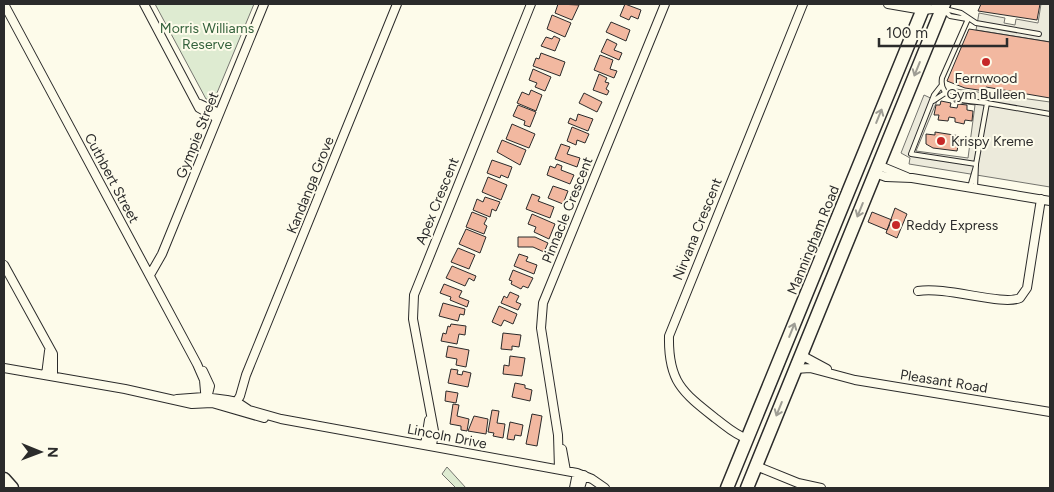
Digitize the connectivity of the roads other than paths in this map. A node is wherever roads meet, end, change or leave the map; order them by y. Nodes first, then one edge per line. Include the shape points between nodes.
1 (4, 4) edge
2 (144, 4) edge
3 (264, 4) edge
4 (398, 4) edge
5 (531, 4) edge
6 (665, 4) edge
7 (803, 4) edge
8 (888, 4) edge
9 (944, 6) edge
10 (924, 7) edge
11 (968, 19) junction
12 (1039, 34) dead end
13 (941, 86) junction
14 (945, 93) junction
15 (933, 101) junction
16 (987, 103) junction
17 (1050, 114) edge
18 (218, 116) junction
19 (861, 162) junction
20 (976, 164) junction
21 (876, 169) junction
22 (972, 188) junction
23 (1041, 199) junction
24 (1050, 201) edge
25 (4, 265) edge
26 (150, 275) junction
27 (918, 291) dead end
28 (801, 355) junction
29 (4, 368) edge
30 (795, 369) junction
31 (834, 373) junction
32 (50, 376) junction
33 (206, 399) junction
34 (234, 404) junction
35 (1050, 412) edge
36 (756, 418) junction
37 (748, 439) junction
38 (428, 445) junction
39 (756, 466) junction
40 (563, 470) junction
41 (580, 474) junction
42 (4, 479) edge
43 (12, 488) edge
44 (574, 488) edge
45 (580, 488) edge
46 (605, 488) edge
47 (727, 488) edge
48 (747, 488) edge
49 (821, 488) edge

1 - 26 street, Cuthbert Street
2 - 18 street via 201,111
3 - 18 street, Gympie Street
4 - 34 street, Kandanga Grove
5 - 38 street, Apex Crescent via 414,295 413,318 434,430
6 - 40 street, Pinnacle Crescent via 543,303 541,328
7 - 37 street, Nirvana Crescent via 669,336 674,373 682,389 735,434
8 - 10 street
9 - 10 street
9 - 11 lane
9 -> 21 main road
19 -> 10 main road, Manningham Road
11 - 12 lane
11 - 13 lane
13 - 14 lane
13 - 15 lane
14 - 15 lane
14 - 16 lane
15 - 20 lane via 911,154
16 - 17 lane
16 - 20 lane
18 - 26 street, Gympie Street via 162,254
19 - 21 main road
36 -> 19 main road, Manningham Road
20 - 22 lane
21 - 22 street
21 -> 28 main road
22 - 23 street
23 - 24 street
23 - 27 street via 1027,288 1022,296 1012,300 945,290
25 - 32 street via 54,358
26 - 33 street, Cuthbert Street via 198,364
28 - 30 main road
28 - 31 street, Pleasant Road
28 - 36 main road via 790,359 774,394
29 - 32 street, Lincoln Drive
30 - 31 street, Pleasant Road via 810,368
30 -> 39 main road
31 - 35 street, Pleasant Road via 856,380
32 - 33 street, Lincoln Drive via 192,404
33 - 34 street, Lincoln Drive
34 - 38 street, Lincoln Drive via 251,416
36 - 37 main road, Manningham Road
37 - 47 main road, Manningham Road
38 - 40 street, Lincoln Drive
39 - 48 main road
39 - 49 street via 798,483
40 - 41 street, Lincoln Drive
41 - 44 street
41 - 45 street
41 - 46 street, Lincoln Drive
42 - 43 main road

